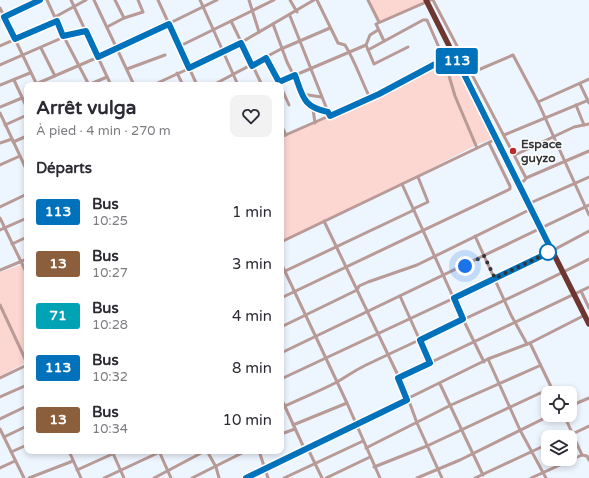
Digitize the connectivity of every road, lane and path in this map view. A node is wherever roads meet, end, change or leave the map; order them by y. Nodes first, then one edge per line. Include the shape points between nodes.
1 (40, 0) edge
2 (47, 0) edge
3 (71, 0) edge
4 (86, 0) edge
5 (94, 0) edge
6 (115, 0) edge
7 (138, 0) edge
8 (158, 0) edge
9 (200, 0) edge
10 (217, 0) edge
11 (250, 0) edge
12 (274, 0) edge
13 (290, 0) edge
14 (314, 0) edge
15 (317, 0) edge
16 (368, 0) edge
17 (429, 0) edge
18 (74, 5) junction
19 (203, 7) junction
20 (0, 8) edge
21 (252, 10) junction
22 (297, 12) junction
23 (290, 16) junction
24 (4, 17) junction
25 (124, 18) junction
26 (0, 19) edge
27 (56, 19) junction
28 (231, 21) junction
29 (379, 22) junction
30 (169, 24) junction
31 (273, 24) junction
32 (107, 27) junction
33 (330, 28) junction
34 (213, 30) junction
35 (378, 30) junction
36 (86, 31) junction
37 (259, 32) junction
38 (64, 37) junction
39 (15, 39) junction
40 (384, 41) junction
41 (241, 43) junction
42 (300, 43) junction
43 (366, 45) junction
44 (0, 46) edge
45 (180, 46) junction
46 (408, 47) dead end
47 (41, 48) junction
48 (117, 49) junction
49 (281, 49) junction
50 (368, 50) junction
51 (223, 52) junction
52 (349, 52) junction
53 (454, 54) junction
54 (165, 55) dead end
55 (22, 56) junction
56 (98, 57) junction
57 (266, 58) junction
58 (444, 59) junction
59 (0, 65) edge
60 (80, 65) junction
61 (252, 66) junction
62 (189, 68) junction
63 (310, 68) junction
64 (127, 69) junction
65 (30, 73) junction
66 (470, 73) junction
67 (177, 74) junction
68 (295, 75) junction
69 (55, 76) junction
70 (233, 76) junction
71 (464, 76) junction
72 (107, 77) junction
73 (589, 79) edge
74 (14, 80) junction
75 (35, 82) edge
76 (43, 82) edge
77 (88, 82) edge
78 (96, 82) edge
79 (110, 82) edge
80 (133, 82) edge
81 (160, 82) edge
82 (181, 82) edge
83 (196, 82) edge
84 (220, 82) edge
85 (236, 82) edge
86 (260, 82) edge
87 (278, 82) edge
88 (284, 82) edge
89 (580, 84) junction
90 (0, 85) edge
91 (284, 94) edge
92 (302, 94) junction
93 (321, 97) junction
94 (22, 98) junction
95 (370, 98) junction
96 (24, 102) edge
97 (538, 102) junction
98 (589, 102) edge
99 (576, 104) junction
100 (289, 105) dead end
101 (0, 107) edge
102 (313, 109) junction
103 (0, 113) edge
104 (329, 114) junction
105 (24, 116) edge
106 (543, 117) junction
107 (314, 123) junction
108 (5, 124) junction
109 (584, 124) junction
110 (589, 124) edge
111 (284, 131) edge
112 (286, 135) joint
113 (504, 135) junction
114 (24, 137) edge
115 (553, 137) junction
116 (496, 139) junction
117 (13, 140) junction
118 (0, 143) edge
119 (489, 143) junction
120 (477, 148) junction
121 (589, 151) edge
122 (515, 155) junction
123 (20, 156) junction
124 (565, 162) junction
125 (0, 165) edge
126 (24, 165) edge
127 (418, 177) junction
128 (589, 177) edge
129 (526, 178) junction
130 (518, 182) junction
131 (575, 183) junction
132 (402, 184) junction
133 (24, 195) edge
134 (589, 205) edge
135 (0, 207) edge
136 (529, 207) junction
137 (585, 207) junction
138 (413, 210) junction
139 (589, 215) edge
140 (0, 218) edge
141 (24, 219) edge
142 (324, 221) junction
143 (5, 228) junction
144 (541, 228) junction
145 (0, 230) edge
146 (422, 230) junction
147 (589, 231) edge
148 (475, 236) junction
149 (24, 238) edge
150 (284, 241) edge
151 (12, 244) junction
152 (337, 246) junction
153 (552, 251) junction
154 (436, 255) junction
155 (484, 256) junction
156 (589, 259) edge
157 (24, 261) edge
158 (20, 262) junction
159 (346, 267) junction
160 (24, 269) edge
161 (0, 270) edge
162 (285, 271) joint
163 (562, 272) junction
164 (444, 275) junction
165 (495, 278) junction
166 (589, 287) edge
167 (357, 290) junction
168 (581, 291) junction
169 (295, 292) junction
170 (574, 294) junction
171 (400, 296) junction
172 (284, 297) edge
173 (454, 298) junction
174 (505, 300) junction
175 (0, 305) edge
176 (589, 308) edge
177 (367, 312) junction
178 (585, 315) junction
179 (305, 316) junction
180 (409, 318) junction
181 (463, 319) junction
182 (515, 322) junction
183 (589, 324) edge
184 (284, 326) edge
185 (378, 333) junction
186 (316, 338) junction
187 (420, 340) junction
188 (474, 341) junction
189 (528, 343) junction
190 (284, 352) edge
191 (387, 356) junction
192 (24, 357) edge
193 (325, 357) junction
194 (488, 359) junction
195 (484, 362) junction
196 (430, 363) junction
197 (24, 366) edge
198 (539, 366) junction
199 (0, 378) edge
200 (284, 378) edge
201 (398, 378) junction
202 (337, 382) junction
203 (440, 384) junction
204 (499, 384) junction
205 (24, 386) edge
206 (550, 386) edge
207 (541, 393) edge
208 (0, 398) edge
209 (589, 398) edge
210 (407, 400) junction
211 (347, 403) junction
212 (577, 403) edge
213 (451, 405) junction
214 (285, 406) joint
215 (24, 407) edge
216 (510, 407) junction
217 (0, 419) edge
218 (541, 420) edge
219 (417, 423) junction
220 (293, 425) junction
221 (356, 425) junction
222 (589, 426) edge
223 (24, 427) edge
224 (0, 429) edge
225 (295, 429) junction
226 (462, 430) junction
227 (520, 430) junction
228 (577, 432) edge
229 (284, 433) edge
230 (4, 437) junction
231 (363, 441) junction
232 (577, 444) edge
233 (24, 446) edge
234 (427, 446) junction
235 (541, 447) edge
236 (366, 448) junction
237 (306, 449) junction
238 (531, 451) junction
239 (11, 452) junction
240 (71, 454) edge
241 (109, 454) edge
242 (114, 454) edge
243 (154, 454) edge
244 (161, 454) edge
245 (201, 454) edge
246 (208, 454) edge
247 (240, 454) edge
248 (260, 454) edge
249 (473, 454) junction
250 (582, 455) junction
251 (588, 455) edge
252 (370, 457) junction
253 (589, 460) edge
254 (15, 461) junction
255 (73, 461) junction
256 (315, 463) junction
257 (216, 467) junction
258 (374, 467) junction
259 (0, 468) edge
260 (265, 469) junction
261 (438, 469) junction
262 (77, 470) junction
263 (121, 471) junction
264 (544, 471) junction
265 (168, 472) junction
266 (487, 473) junction
267 (483, 475) junction
268 (24, 478) edge
269 (29, 478) edge
270 (81, 478) edge
271 (104, 478) edge
272 (124, 478) edge
273 (154, 478) edge
274 (171, 478) edge
275 (192, 478) edge
276 (219, 478) edge
277 (246, 478) edge
278 (268, 478) edge
279 (284, 478) edge
280 (322, 478) edge
281 (326, 478) edge
282 (380, 478) edge
283 (417, 478) edge
284 (442, 478) edge
285 (475, 478) edge
286 (490, 478) edge
287 (531, 478) edge
288 (546, 478) edge

1 - 24 street
2 - 27 street
3 - 18 street
4 - 18 street
5 - 32 street
6 - 25 street
7 - 25 street via 143,12
8 - 30 street
9 - 19 street
10 - 19 street
11 - 21 street
12 - 21 street
13 - 22 street
14 - 22 street
15 - 33 street
16 - 29 street
17 - 29 street
17 - 53 highway
17 - 66 street
18 - 27 street
18 - 36 street
19 - 30 street
19 - 34 street
20 - 24 street
21 - 28 street
21 - 37 street
22 - 23 street
23 - 31 street
23 - 42 street
24 - 26 street
24 - 39 street
25 - 32 street
27 - 38 street
27 - 39 street
28 - 34 street
28 - 41 street
29 - 35 street via 375,24
30 - 45 street
30 - 48 street
31 - 37 street
31 - 49 street
32 - 48 street
33 - 42 street
33 - 52 street via 338,43 345,44
34 - 45 street
34 - 51 street
35 - 40 street
35 - 43 street via 370,35
36 - 38 street
36 - 56 street
37 - 41 street
38 - 47 street
38 - 60 street
39 - 44 street
39 - 55 street
40 - 50 street
40 - 58 street via 425,20 428,21
41 - 51 street
41 - 61 street
42 - 49 street
42 - 63 street
43 - 50 street
43 - 52 street
45 - 62 street
46 - 50 street via 374,64
47 - 55 street
47 - 69 street
48 - 56 street
48 - 64 street
49 - 57 street
49 - 68 street
51 - 62 street
51 - 70 street
52 - 63 street
52 - 95 street
53 - 58 street
53 - 71 highway
54 - 64 street
55 - 59 street
55 - 65 street
56 - 60 street
56 - 72 street
57 - 61 street
57 - 87 street
58 - 95 street
58 - 120 street via 455,96
60 - 69 street
60 - 77 street
61 - 70 street
61 - 86 street
62 - 67 street
62 - 83 street
63 - 68 street
63 - 93 street
64 - 80 street
65 - 74 street
65 - 75 street
66 - 71 street
66 - 97 street via 513,55
66 - 113 street
67 - 81 street
67 - 82 street
68 - 88 street
68 - 92 street
69 - 76 street
70 - 84 street
70 - 85 street
71 - 116 highway
72 - 78 street
72 - 79 street
73 - 89 street
74 - 90 street
74 - 94 street
89 - 97 street
89 - 98 street
91 - 100 street
92 - 93 street
92 - 102 street
93 - 104 street
94 - 96 street
94 - 101 street
95 - 104 street
97 - 106 street
98 - 99 street
99 - 106 street
99 - 109 street
102 - 104 street
102 - 107 street
103 - 108 street
104 - 107 street
105 - 108 street
106 - 113 street
106 - 115 street
107 - 112 street
108 - 117 street
109 - 110 street
109 - 115 street
111 - 112 street
113 - 122 street
114 - 117 street
115 - 122 street
115 - 124 street
116 - 119 street
116 - 130 highway
117 - 118 street
117 - 123 street
119 - 120 street
119 - 146 street via 510,189
120 - 127 street
121 - 124 street
122 - 129 street
123 - 125 street
123 - 126 street
124 - 129 street
124 - 131 street
127 - 132 street
127 - 138 street via 428,202
128 - 131 street
129 - 130 street
130 - 136 highway
131 - 136 street
131 - 137 street
132 - 138 street
132 - 142 street
133 - 135 street
134 - 137 street
136 - 144 highway
136 - 148 street
137 - 139 street
137 - 144 street
138 - 146 street
138 - 152 street
140 - 143 street
141 - 143 street
142 - 150 street
142 - 152 street
143 - 145 street
143 - 151 street
144 - 153 highway
144 - 155 street
146 - 154 street
146 - 159 street
147 - 153 street
148 - 154 street
148 - 155 street
149 - 151 street
151 - 158 street
152 - 159 street
152 - 162 street
153 - 163 highway
153 - 165 street
154 - 164 street
154 - 167 street via 368,282 359,286
155 - 164 street
155 - 165 street
156 - 163 street
157 - 158 street
158 - 160 street
158 - 161 street
159 - 167 street
159 - 169 street
162 - 169 street
163 - 170 highway
163 - 174 street
164 - 171 street
164 - 173 street
165 - 173 street
165 - 174 street
166 - 168 street
167 - 177 street
167 - 179 street
168 - 170 street
168 - 176 street
169 - 172 street
169 - 179 street
170 - 178 highway
170 - 182 street
171 - 177 street
171 - 180 street
173 - 180 street
173 - 181 street
174 - 181 street
174 - 182 street
175 - 192 street
177 - 185 street
177 - 186 street
178 - 183 highway
178 - 189 street
179 - 184 street
179 - 186 street
180 - 185 street
180 - 187 street
181 - 187 street
181 - 188 street
182 - 188 street
182 - 189 street
185 - 191 street
185 - 193 street
186 - 190 street
186 - 193 street
187 - 191 street
187 - 196 street
188 - 195 street
188 - 196 street
189 - 194 street
189 - 198 street
191 - 201 street
191 - 202 street
193 - 200 street
193 - 202 street
194 - 195 street
194 - 204 street
195 - 203 street
196 - 201 street
197 - 199 street
198 - 204 street
198 - 206 street
201 - 210 street
202 - 211 street
202 - 214 street
203 - 210 street
203 - 213 street
204 - 213 street
204 - 216 street
205 - 208 street
207 - 216 street
209 - 212 street
210 - 219 street
210 - 221 street
211 - 220 street
211 - 221 street
213 - 219 street
213 - 226 street
214 - 220 street
215 - 217 street
216 - 226 street
216 - 227 street
218 - 227 street
219 - 234 street
219 - 236 street
220 - 225 street
221 - 231 street
221 - 237 street
222 - 228 street
223 - 230 street
224 - 230 street
225 - 229 street
225 - 237 street
226 - 234 street
226 - 249 street
227 - 238 street
227 - 249 street
230 - 239 street
231 - 236 street
231 - 256 street
232 - 250 street
233 - 239 street
234 - 258 street
234 - 261 street
235 - 238 street
236 - 252 street
237 - 256 street
237 - 260 street
238 - 264 street
238 - 266 street
239 - 254 street
240 - 255 street
241 - 262 street
242 - 263 street
243 - 263 street
244 - 265 street
245 - 265 street
246 - 257 street
247 - 257 street
248 - 260 street
249 - 261 street
249 - 267 street
250 - 251 street
250 - 264 street
251 - 253 street
252 - 258 street
252 - 281 street
254 - 259 street
254 - 268 street
255 - 262 street
255 - 269 street
256 - 279 street
256 - 280 street
257 - 275 street
257 - 276 street
258 - 282 street
260 - 277 street
260 - 278 street
261 - 283 street
261 - 284 street
262 - 270 street
263 - 271 street
263 - 272 street
264 - 287 street
264 - 288 street
265 - 273 street
265 - 274 street
266 - 267 street
266 - 286 street
267 - 285 street

